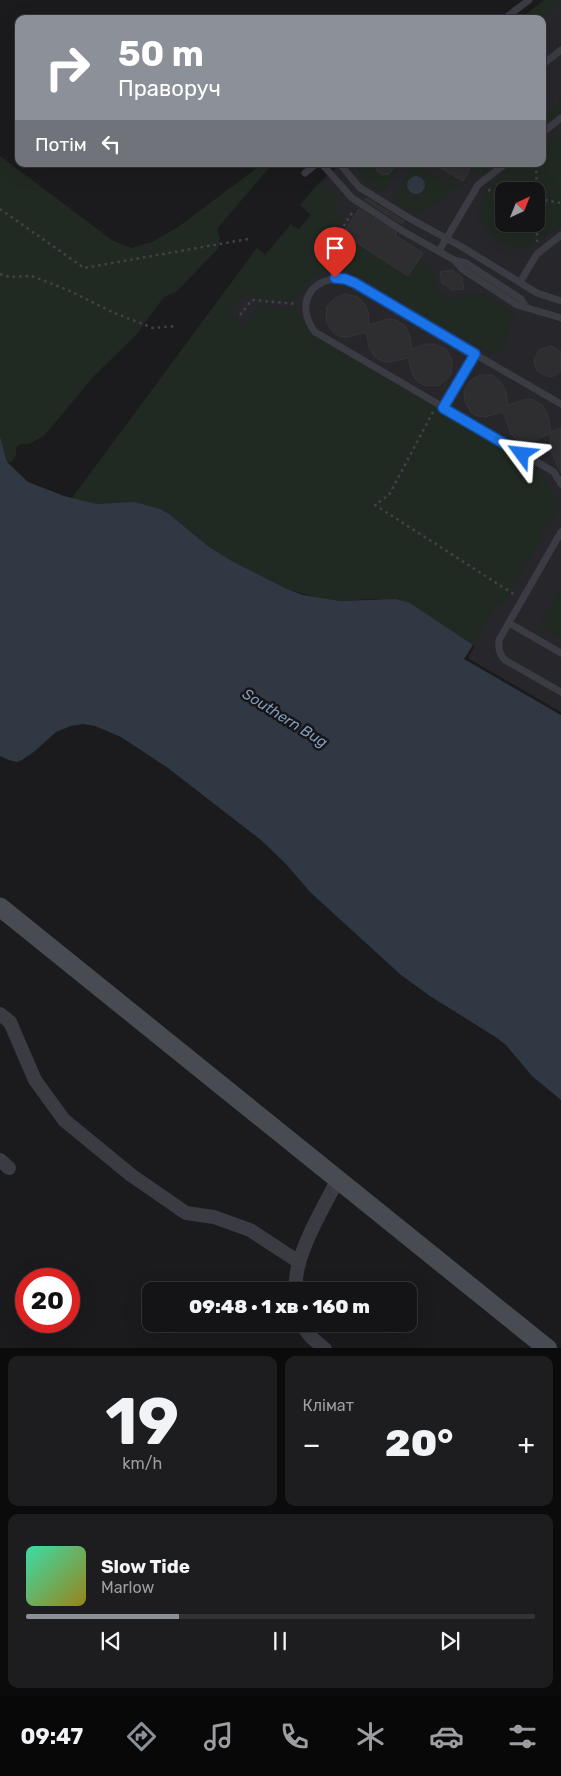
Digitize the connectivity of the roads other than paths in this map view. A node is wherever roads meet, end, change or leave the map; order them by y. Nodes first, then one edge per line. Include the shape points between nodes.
1 (528, 0) edge
2 (509, 15) edge
3 (561, 50) edge
4 (546, 62) edge
5 (561, 118) edge
6 (561, 124) edge
7 (546, 130) edge
8 (546, 131) edge
9 (312, 167) edge
10 (325, 167) edge
11 (343, 167) edge
12 (502, 167) edge
13 (305, 172) dead end
14 (561, 235) edge
15 (446, 238) junction
16 (439, 251) junction
17 (520, 282) junction
18 (561, 301) edge
19 (561, 318) edge
20 (475, 354) junction
21 (561, 404) edge
22 (440, 406) junction
23 (561, 484) edge
24 (561, 532) edge
25 (509, 623) junction
26 (561, 653) edge
27 (561, 692) edge
28 (0, 907) edge
29 (0, 1014) edge
30 (338, 1179) junction
31 (299, 1262) junction
32 (296, 1282) edge
33 (307, 1332) edge
34 (325, 1348) edge
35 (548, 1348) edge

1 - 2 lane
3 - 4 lane
5 - 7 lane
6 - 8 lane
9 - 13 lane
10 - 16 lane via 352,198
11 - 15 lane via 360,186
12 - 15 lane via 477,188
14 - 17 lane via 537,254
15 - 16 lane
15 - 17 lane
16 - 19 lane via 526,307
17 - 18 lane via 537,293
20 - 21 lane
20 - 22 lane
20 - 22 lane via 345,279 324,280 309,295 307,319 315,332
22 - 23 lane via 554,472
24 - 25 lane
25 - 26 lane
25 - 27 lane via 498,646 505,660
28 - 30 street
29 - 31 street via 10,1022 35,1080 64,1120 131,1175 186,1213 214,1217 250,1230
30 - 31 street
30 - 35 street
31 - 32 street
33 - 34 street

